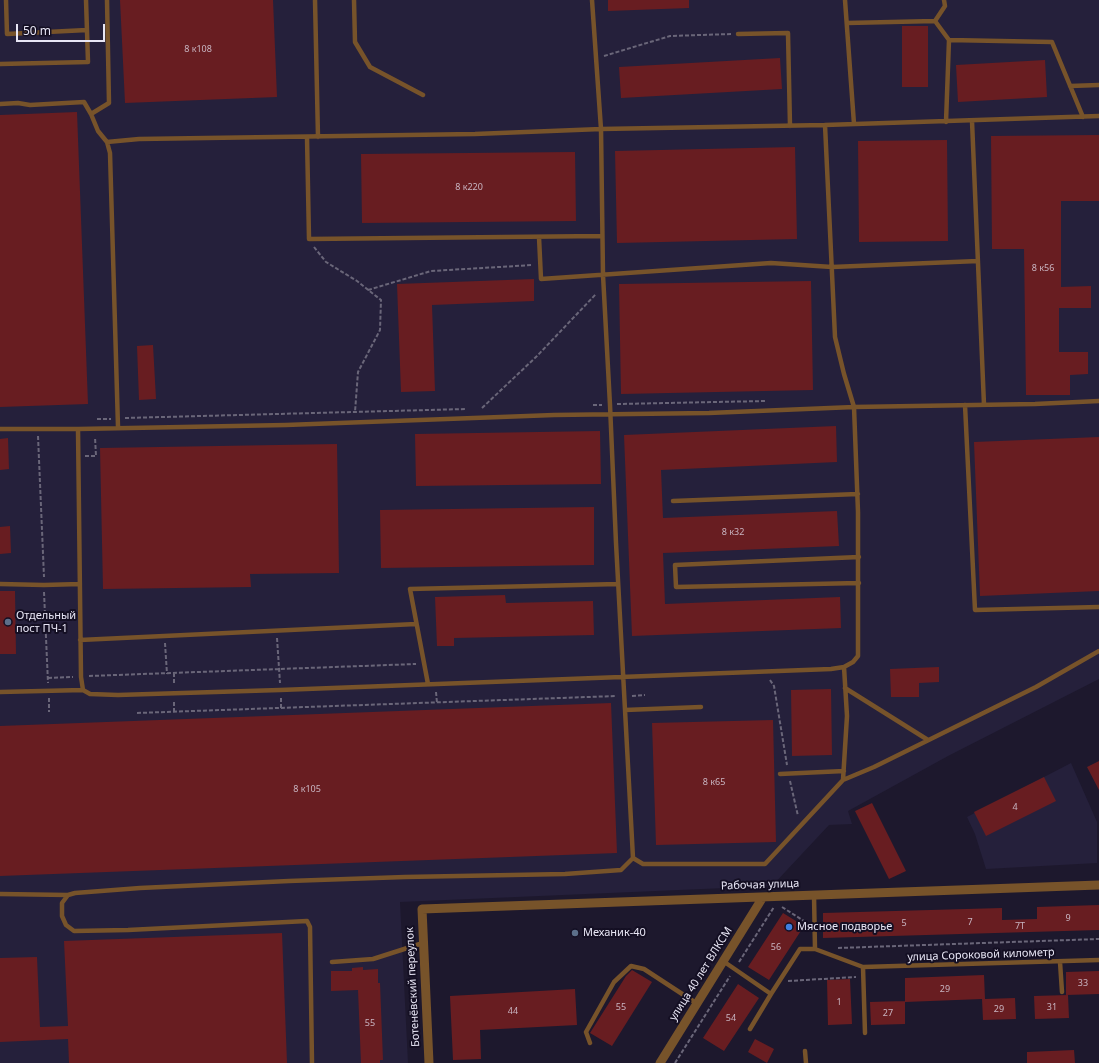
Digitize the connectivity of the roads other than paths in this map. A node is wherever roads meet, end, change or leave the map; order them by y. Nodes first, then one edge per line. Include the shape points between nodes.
1 (6, 0) edge
2 (86, 0) edge
3 (107, 0) edge
4 (314, 0) edge
5 (354, 0) edge
6 (592, 0) edge
7 (845, 0) edge
8 (944, 0) edge
9 (935, 21) junction
10 (847, 23) junction
11 (87, 30) junction
12 (738, 34) road end
13 (949, 40) junction
14 (0, 64) edge
15 (1099, 85) edge
16 (1070, 86) junction
17 (423, 94) dead end
18 (0, 104) edge
19 (91, 114) junction
20 (1099, 116) edge
21 (1083, 117) junction
22 (972, 121) junction
23 (946, 122) junction
24 (854, 124) junction
25 (826, 125) junction
26 (790, 126) junction
27 (601, 130) junction
28 (318, 136) junction
29 (307, 137) junction
30 (107, 142) junction
31 (602, 236) junction
32 (539, 237) junction
33 (978, 261) junction
34 (832, 267) junction
35 (603, 275) junction
36 (1099, 401) edge
37 (965, 405) junction
38 (984, 405) junction
39 (854, 407) junction
40 (611, 414) junction
41 (118, 427) junction
42 (0, 429) edge
43 (78, 429) junction
44 (858, 494) junction
45 (673, 500) dead end
46 (858, 557) junction
47 (859, 583) junction
48 (0, 584) edge
49 (80, 584) junction
50 (618, 584) junction
51 (1099, 607) edge
52 (416, 624) junction
53 (80, 640) junction
54 (1099, 651) edge
55 (844, 667) junction
56 (623, 676) junction
57 (428, 684) junction
58 (845, 688) junction
59 (83, 690) junction
60 (0, 692) edge
61 (701, 707) dead end
62 (625, 710) junction
63 (928, 740) junction
64 (844, 771) junction
65 (780, 774) dead end
66 (843, 780) junction
67 (633, 858) junction
68 (1099, 885) edge
69 (0, 894) edge
70 (68, 895) junction
71 (814, 895) junction
72 (763, 897) junction
73 (422, 909) joint
74 (423, 943) junction
75 (815, 949) junction
76 (1099, 960) edge
77 (723, 961) junction
78 (332, 962) dead end
79 (1060, 962) junction
80 (864, 967) junction
81 (1062, 992) dead end
82 (771, 994) junction
83 (696, 1003) junction
84 (750, 1029) dead end
85 (865, 1032) dead end
86 (590, 1043) dead end
87 (805, 1051) dead end
88 (312, 1063) edge
89 (429, 1063) edge
90 (660, 1063) edge
91 (806, 1063) edge

1 - 11 lane via 7,34
2 - 11 lane
3 - 19 lane via 109,103
4 - 28 lane
5 - 17 lane via 354,42 370,67
6 - 27 lane
7 - 10 lane
8 - 9 lane via 945,6
9 - 10 lane
9 - 13 lane
10 - 24 lane
11 - 14 lane via 88,62
12 - 26 lane via 788,33
13 - 16 lane via 1052,42
13 - 23 lane
15 - 16 lane
16 - 21 lane
18 - 19 lane via 84,102
19 - 30 lane via 98,131
20 - 21 lane
21 - 22 lane
22 - 23 lane
22 - 33 lane
23 - 24 lane
24 - 25 lane
25 - 26 lane
25 - 34 lane
26 - 27 lane
27 - 28 lane
27 - 31 lane
28 - 29 lane
29 - 30 lane via 139,139
29 - 32 lane via 309,239
30 - 41 lane via 110,153
31 - 32 lane
31 - 35 lane
32 - 35 lane via 541,279
33 - 34 lane
33 - 38 lane
34 - 35 lane via 771,263
34 - 39 lane via 835,337
35 - 40 lane
36 - 38 lane
37 - 38 lane
37 - 39 lane
37 - 51 lane via 974,610
39 - 40 lane
39 - 44 lane
40 - 41 lane
40 - 50 lane
41 - 43 lane
42 - 43 lane
43 - 49 lane
44 - 45 lane
44 - 46 lane
46 - 47 lane
46 - 47 lane via 675,565 676,587
47 - 55 lane via 858,656
48 - 49 lane
49 - 53 lane
50 - 52 lane via 410,590
50 - 56 lane
52 - 53 lane
52 - 57 lane
53 - 59 lane
54 - 63 lane via 1036,687
55 - 56 lane
55 - 58 lane
56 - 57 lane
56 - 62 lane
57 - 59 lane via 118,695 90,694
58 - 63 lane
58 - 64 lane via 847,716
59 - 60 lane
61 - 62 lane
62 - 67 lane
63 - 66 lane
64 - 65 lane
64 - 66 lane
66 - 67 lane via 765,864 643,864
67 - 70 lane via 621,870 565,874 289,881 140,888
68 - 71 street, Рабочая улица
69 - 70 lane
70 - 88 lane via 62,903 62,916 66,925 74,931 307,921 310,927
71 - 72 street, Рабочая улица
71 - 75 lane
72 - 73 street, Рабочая улица
72 - 77 street, улица 40 лет ВЛКСМ
73 - 74 street, Ботенёвский переулок
74 - 78 lane via 373,960
74 - 89 street, Ботенёвский переулок
75 - 80 lane
75 - 82 lane via 800,949
76 - 79 lane, улица Сороковой километр
77 - 82 lane
77 - 83 street, улица 40 лет ВЛКСМ
79 - 80 lane, улица Сороковой километр
79 - 81 lane
80 - 85 lane
82 - 84 lane
83 - 86 lane via 644,969 631,966 614,982 586,1032
83 - 90 street, улица 40 лет ВЛКСМ
87 - 91 lane

